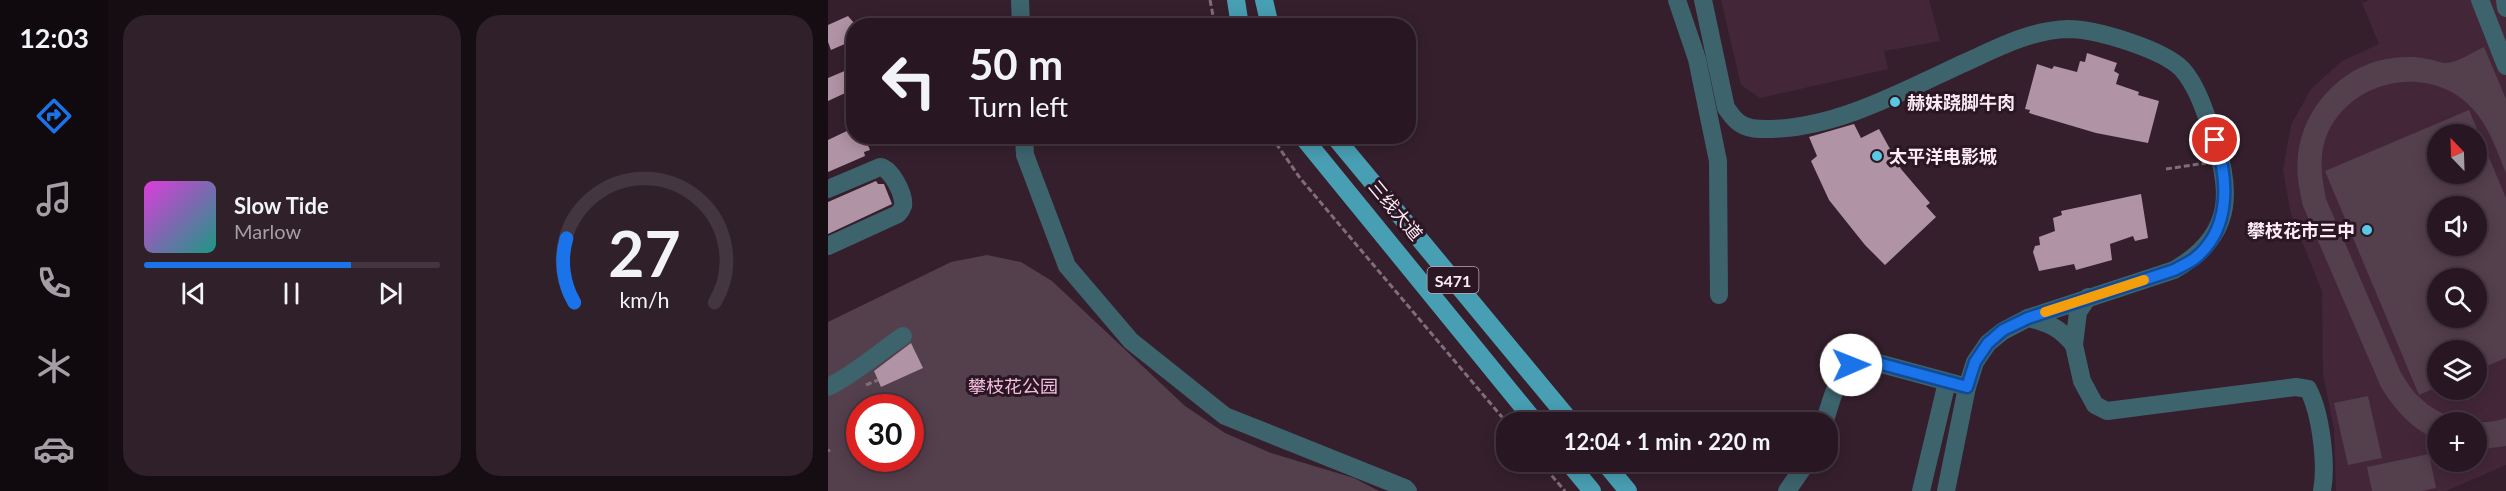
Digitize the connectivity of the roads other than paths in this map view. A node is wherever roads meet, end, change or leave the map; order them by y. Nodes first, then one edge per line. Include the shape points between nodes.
1 (1020, 0) edge
2 (1236, 0) edge
3 (1264, 0) edge
4 (1677, 0) edge
5 (1703, 0) edge
6 (2480, 0) edge
7 (2505, 0) edge
8 (2506, 8) edge
9 (1021, 18) edge
10 (1239, 18) edge
11 (1268, 18) edge
12 (2506, 66) edge
13 (1024, 144) edge
14 (1309, 144) edge
15 (1341, 144) edge
16 (828, 189) edge
17 (828, 246) edge
18 (1719, 295) dead end
19 (2088, 297) junction
20 (2028, 318) junction
21 (903, 336) dead end
22 (2074, 345) junction
23 (1947, 382) junction
24 (828, 387) edge
25 (1967, 387) junction
26 (1527, 412) edge
27 (1563, 412) edge
28 (1828, 412) edge
29 (1576, 472) edge
30 (1612, 472) edge
31 (1800, 472) edge
32 (1408, 491) edge
33 (1592, 491) edge
34 (1628, 491) edge
35 (1787, 491) edge
36 (1921, 491) edge
37 (1946, 491) edge
38 (2322, 491) edge

1 - 9 street
2 - 10 main road
3 - 11 main road
4 - 18 street via 1697,59 1718,162
5 - 19 street via 1726,108 1743,126 1760,129 1791,128 1830,119 2009,43 2046,32 2086,29 2168,58 2181,69 2201,100 2223,161 2226,181 2220,221 2211,241 2195,258 2174,270
6 - 12 street
7 - 8 street
13 - 32 street via 1025,155 1067,266 1131,341 1225,416
14 - 26 main road, 三线大道 / S471
15 - 27 main road, 三线大道 / S471
16 - 17 street via 886,167 903,208 898,214
19 - 20 street
19 - 22 street via 2079,312
20 - 22 street via 2048,322
20 - 25 street via 2003,330 1988,343 1975,362
21 - 24 street
22 - 38 street via 2082,381 2095,405 2107,411 2296,387 2308,389 2322,442
23 - 25 street
23 - 28 street via 1867,360 1851,365 1841,375
23 - 36 street
25 - 37 street
29 - 33 main road
30 - 34 main road
31 - 35 street

